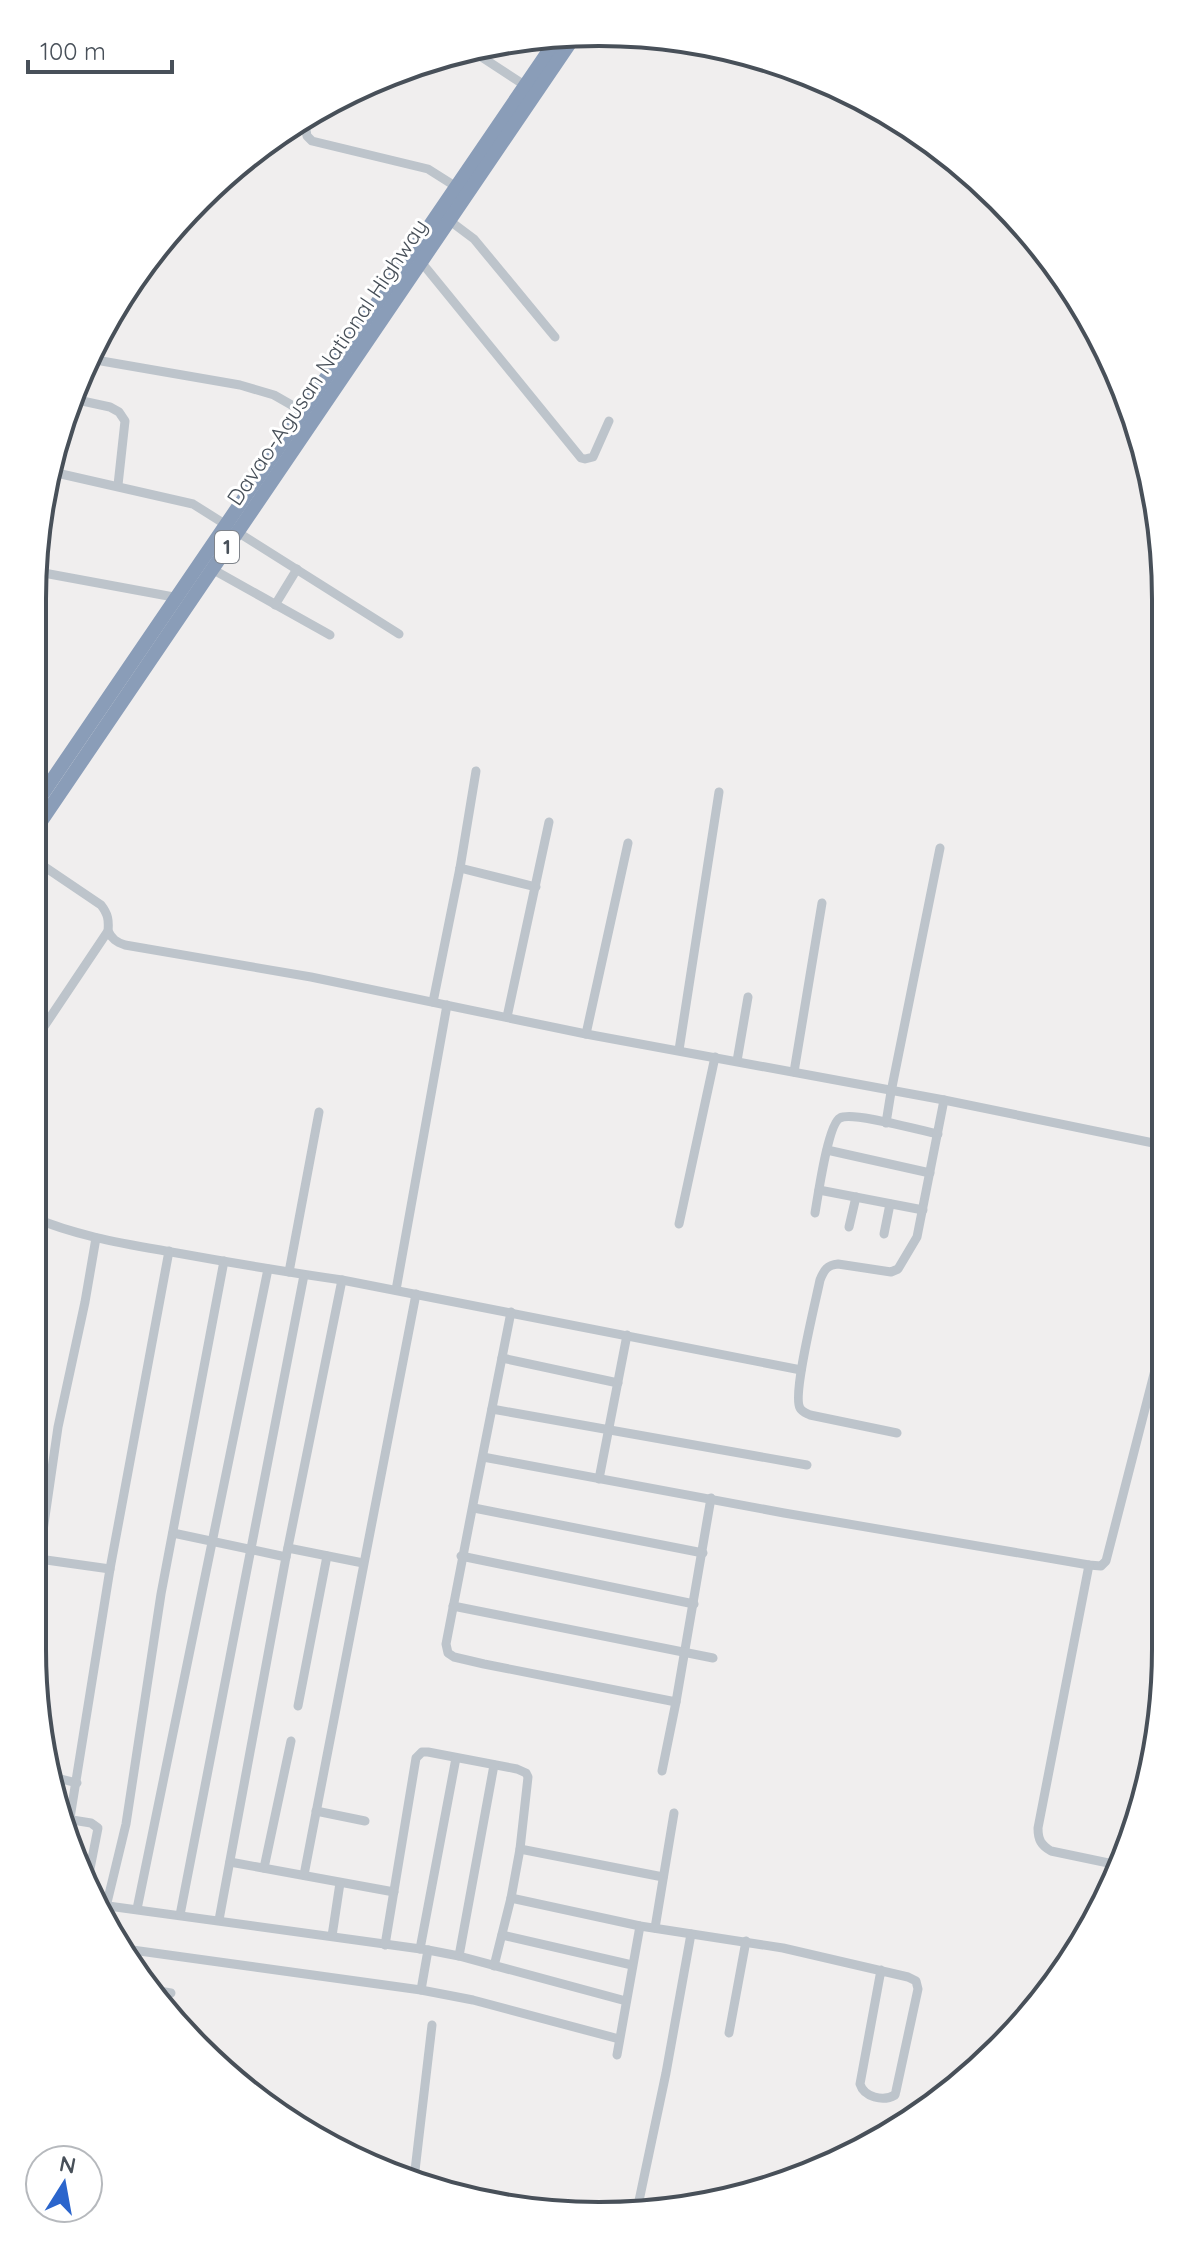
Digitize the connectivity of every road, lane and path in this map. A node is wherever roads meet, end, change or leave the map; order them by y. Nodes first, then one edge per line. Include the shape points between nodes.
1 (565, 47) edge
2 (553, 48) edge
3 (484, 59) edge
4 (530, 89) junction
5 (306, 130) edge
6 (462, 190) junction
7 (450, 221) junction
8 (422, 263) junction
9 (555, 337) dead end
10 (100, 361) edge
11 (331, 382) junction
12 (83, 401) edge
13 (302, 411) junction
14 (609, 421) dead end
15 (61, 474) edge
16 (118, 485) junction
17 (232, 527) junction
18 (212, 569) junction
19 (297, 569) junction
20 (47, 574) edge
21 (182, 600) junction
22 (275, 605) junction
23 (399, 634) dead end
24 (330, 635) dead end
25 (476, 771) dead end
26 (46, 790) edge
27 (719, 792) dead end
28 (46, 813) edge
29 (549, 822) dead end
30 (628, 843) dead end
31 (940, 848) dead end
32 (46, 868) edge
33 (460, 868) junction
34 (536, 887) junction
35 (822, 903) dead end
36 (108, 931) junction
37 (748, 997) dead end
38 (433, 1002) junction
39 (447, 1005) junction
40 (507, 1017) junction
41 (46, 1024) edge
42 (586, 1034) junction
43 (679, 1050) junction
44 (715, 1057) junction
45 (737, 1061) junction
46 (794, 1072) junction
47 (891, 1092) junction
48 (944, 1100) junction
49 (319, 1112) dead end
50 (886, 1123) junction
51 (938, 1134) junction
52 (1152, 1143) edge
53 (827, 1150) junction
54 (930, 1173) junction
55 (819, 1190) junction
56 (856, 1197) junction
57 (890, 1204) junction
58 (923, 1210) junction
59 (815, 1213) dead end
60 (46, 1223) edge
61 (679, 1224) dead end
62 (849, 1227) dead end
63 (884, 1234) dead end
64 (96, 1238) junction
65 (169, 1251) junction
66 (224, 1261) junction
67 (268, 1269) junction
68 (289, 1272) junction
69 (304, 1275) junction
70 (342, 1280) junction
71 (396, 1290) junction
72 (416, 1294) junction
73 (511, 1312) junction
74 (627, 1335) junction
75 (502, 1358) junction
76 (801, 1370) junction
77 (1152, 1382) edge
78 (618, 1383) junction
79 (492, 1409) junction
80 (608, 1430) junction
81 (897, 1433) dead end
82 (483, 1457) junction
83 (807, 1465) dead end
84 (599, 1479) junction
85 (46, 1496) edge
86 (711, 1498) junction
87 (474, 1508) junction
88 (173, 1533) junction
89 (211, 1541) junction
90 (250, 1549) junction
91 (287, 1552) junction
92 (703, 1553) junction
93 (327, 1556) junction
94 (461, 1556) junction
95 (46, 1560) edge
96 (363, 1563) junction
97 (1089, 1565) junction
98 (110, 1569) junction
99 (694, 1604) junction
100 (453, 1606) junction
101 (685, 1652) junction
102 (713, 1658) dead end
103 (676, 1702) junction
104 (298, 1706) dead end
105 (291, 1741) dead end
106 (456, 1758) junction
107 (494, 1765) junction
108 (662, 1771) dead end
109 (62, 1779) edge
110 (77, 1783) junction
111 (69, 1806) edge
112 (316, 1811) junction
113 (674, 1813) dead end
114 (73, 1820) edge
115 (365, 1821) dead end
116 (520, 1849) junction
117 (230, 1862) junction
118 (1109, 1863) edge
119 (90, 1866) edge
120 (264, 1868) junction
121 (304, 1875) junction
122 (663, 1877) junction
123 (340, 1883) junction
124 (394, 1892) junction
125 (511, 1898) junction
126 (106, 1900) edge
127 (110, 1907) edge
128 (137, 1909) junction
129 (180, 1915) junction
130 (219, 1920) junction
131 (640, 1926) junction
132 (655, 1928) junction
133 (691, 1934) junction
134 (502, 1935) junction
135 (332, 1936) junction
136 (746, 1941) junction
137 (385, 1945) junction
138 (135, 1950) edge
139 (424, 1950) junction
140 (459, 1956) junction
141 (632, 1965) junction
142 (494, 1966) junction
143 (881, 1970) junction
144 (421, 1990) junction
145 (165, 1992) edge
146 (171, 1993) dead end
147 (626, 2001) junction
148 (432, 2025) dead end
149 (729, 2033) dead end
150 (619, 2039) junction
151 (617, 2055) dead end
152 (415, 2171) edge
153 (639, 2201) edge

1 - 4 highway, Davao-Agusan National Highway / 1
2 - 4 highway, Davao-Agusan National Highway / 1
3 - 4 street
4 - 6 highway, Davao-Agusan National Highway / 1
5 - 6 street via 312,141 428,169
6 - 7 highway, Davao-Agusan National Highway / 1
6 - 11 highway, Davao-Agusan National Highway / 1
7 - 8 highway, Davao-Agusan National Highway / 1
7 - 9 street via 474,239
8 - 11 highway, Davao-Agusan National Highway / 1
8 - 14 street via 581,458 593,457
10 - 13 street via 240,385
11 - 13 highway, Davao-Agusan National Highway / 1
11 - 17 highway, Davao-Agusan National Highway / 1
12 - 16 street via 110,407 125,421
13 - 17 highway, Davao-Agusan National Highway / 1
15 - 16 street
16 - 17 street via 193,504
17 - 18 highway, Davao-Agusan National Highway / 1
17 - 19 street
17 - 21 highway, Davao-Agusan National Highway / 1
18 - 21 highway, Davao-Agusan National Highway / 1
18 - 22 street
19 - 22 street
19 - 23 street
20 - 21 street
21 - 26 highway, Davao-Agusan National Highway / 1
21 - 28 highway, Davao-Agusan National Highway / 1
22 - 24 street
25 - 33 street
27 - 43 street
29 - 34 street
30 - 42 street
31 - 47 street
32 - 36 street via 107,911
33 - 34 street
33 - 38 street
34 - 40 street
35 - 46 street
36 - 38 street via 125,945
36 - 41 street
37 - 45 street
38 - 39 street
39 - 40 street
39 - 71 street
40 - 42 street
42 - 43 street
43 - 44 street
44 - 45 street
44 - 61 street
45 - 46 street
46 - 47 street
47 - 48 street
47 - 50 street
48 - 51 street
48 - 52 street
49 - 68 street
50 - 51 street
50 - 53 street via 854,1115 839,1118
51 - 54 street
53 - 54 street
53 - 55 street
54 - 58 street
55 - 56 street
55 - 59 street
56 - 57 street
56 - 62 street
57 - 58 street
57 - 63 street
58 - 76 street via 917,1237 898,1269 838,1264 824,1270
60 - 64 street
64 - 65 street
64 - 85 street
65 - 66 street
65 - 98 street
66 - 67 street
66 - 88 street
67 - 68 street
67 - 89 street
68 - 69 street
69 - 70 street
69 - 90 street
70 - 71 street
70 - 91 street
71 - 72 street
72 - 73 street
72 - 96 street
73 - 74 street
73 - 75 street
74 - 76 street
74 - 78 street
75 - 78 street
75 - 79 street
76 - 81 street via 797,1398 803,1412
77 - 97 street via 1106,1561
78 - 80 street
79 - 80 street
79 - 82 street
80 - 83 street
80 - 84 street
82 - 84 street
82 - 87 street
84 - 86 street
86 - 92 street
86 - 97 street
87 - 92 street
87 - 94 street
88 - 89 street
88 - 126 street via 126,1824
89 - 90 street
89 - 128 street
90 - 91 street
90 - 129 street
91 - 93 street
91 - 117 street
92 - 99 street
93 - 96 street
93 - 104 street
94 - 99 street
94 - 100 street
95 - 98 street
96 - 112 street
97 - 118 street via 1038,1838 1051,1851
98 - 110 street
99 - 101 street
100 - 101 street
100 - 103 street via 446,1648 454,1657
101 - 102 street
101 - 103 street
103 - 108 street
105 - 120 street
106 - 107 street
106 - 124 street via 422,1752 416,1758
106 - 139 street
107 - 116 street via 528,1777
107 - 140 street
109 - 110 street
110 - 111 street
112 - 115 street
112 - 121 street
113 - 122 street
114 - 119 street via 98,1828
116 - 122 street
116 - 125 street
117 - 120 street
117 - 130 street
120 - 121 street
121 - 123 street
122 - 132 street
123 - 124 street
123 - 135 street
124 - 137 street
125 - 131 street
125 - 134 street
127 - 128 street
128 - 129 street
129 - 130 street
130 - 135 street
131 - 132 street
131 - 141 street
132 - 133 street
133 - 136 street
133 - 153 street
134 - 141 street
134 - 142 street
135 - 137 street
136 - 143 street
136 - 149 street
137 - 139 street
138 - 144 street
139 - 140 street
139 - 144 street
140 - 142 street
141 - 147 street
142 - 147 street
143 - 143 street via 913,1978 918,1985 895,2095 888,2098 869,2095 860,2084
144 - 150 street
145 - 146 street
147 - 150 street
148 - 152 street
150 - 151 street

